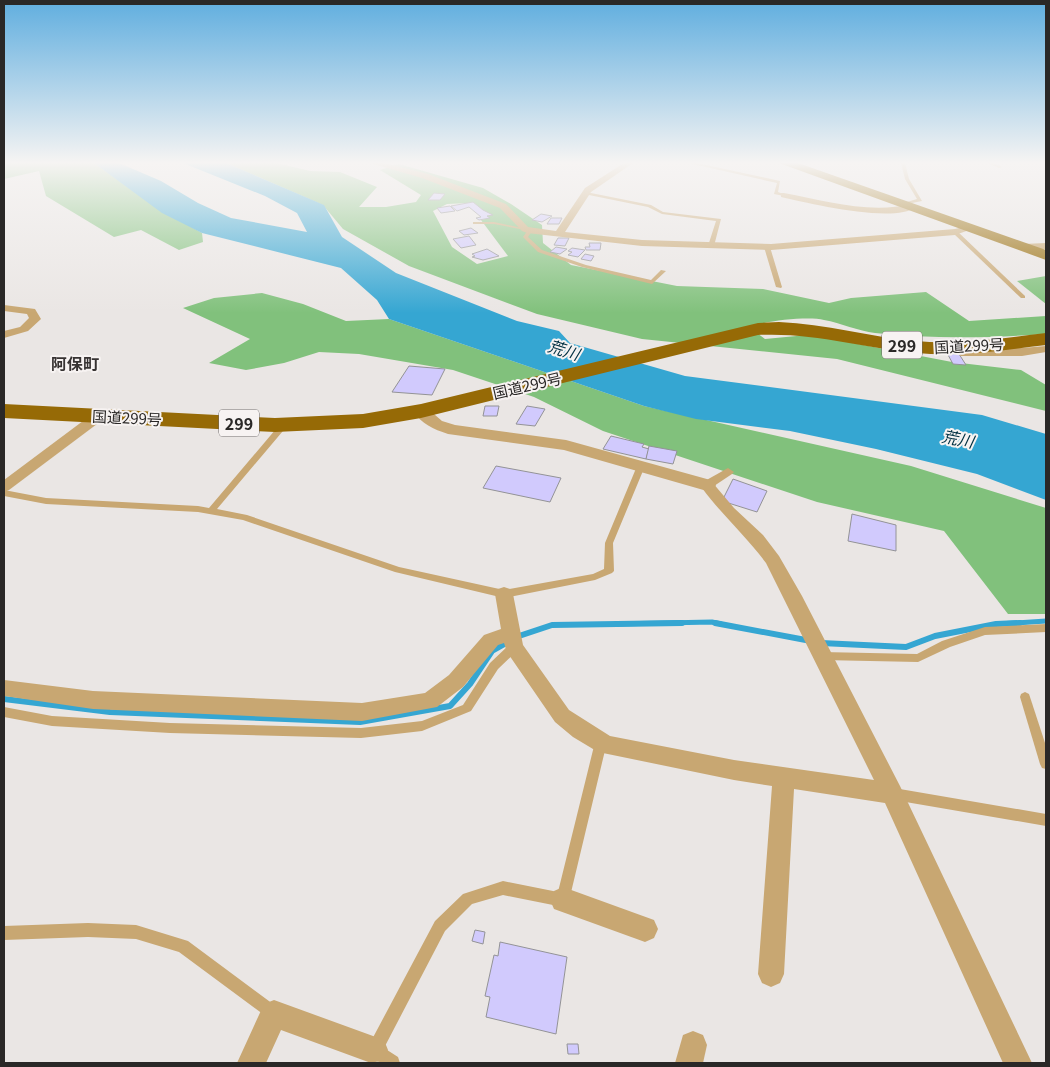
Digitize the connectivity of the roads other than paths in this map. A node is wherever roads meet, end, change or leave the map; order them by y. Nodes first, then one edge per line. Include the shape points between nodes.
1 (510, 213) edge
2 (573, 213) edge
3 (662, 213) edge
4 (929, 213) edge
5 (475, 224) dead end
6 (971, 228) junction
7 (528, 230) junction
8 (955, 232) junction
9 (559, 234) junction
10 (711, 246) junction
11 (1046, 246) edge
12 (767, 247) junction
13 (1023, 247) junction
14 (1046, 255) edge
15 (663, 271) dead end
16 (779, 287) dead end
17 (1022, 297) dead end
18 (4, 308) edge
19 (4, 335) edge
20 (1046, 339) edge
21 (916, 347) junction
22 (1046, 349) edge
23 (4, 409) edge
24 (421, 411) junction
25 (100, 415) junction
26 (284, 425) junction
27 (641, 466) junction
28 (728, 472) dead end
29 (708, 485) junction
30 (4, 487) edge
31 (4, 493) edge
32 (212, 511) junction
33 (504, 594) junction
34 (1046, 628) edge
35 (512, 640) junction
36 (821, 656) junction
37 (4, 688) edge
38 (1025, 697) dead end
39 (4, 712) edge
40 (601, 742) junction
41 (1046, 764) edge
42 (784, 777) junction
43 (892, 793) junction
44 (1046, 820) edge
45 (563, 900) junction
46 (645, 929) dead end
47 (4, 933) edge
48 (771, 974) dead end
49 (274, 1014) junction
50 (383, 1056) edge
51 (251, 1063) edge
52 (1018, 1063) edge

1 - 7 street
2 - 9 street
3 - 10 lane via 719,220
4 - 6 highway
5 - 7 lane via 494,223
6 - 8 street
6 - 13 highway
7 - 9 street
7 - 15 lane via 525,238 540,250 584,266 652,282
8 - 12 street
8 - 17 lane
9 - 10 street
10 - 12 street
11 - 13 street
12 - 16 lane
13 - 14 highway
18 - 19 street via 31,311 35,319 24,329
20 - 21 highway, 国道299号 / 299 via 961,348
21 - 22 street via 951,352
21 - 24 highway, 国道299号 / 299 via 758,329
23 - 25 highway, 国道299号 / 299
24 - 26 highway, 国道299号 / 299 via 363,421
24 - 27 street via 436,425 454,430 566,445
25 - 26 highway, 国道299号 / 299
25 - 30 street
26 - 32 lane
27 - 29 street
27 - 33 lane via 609,543 609,571 587,579
28 - 29 street
29 - 36 street via 728,512 757,539 773,560
31 - 32 lane via 46,501
32 - 33 lane via 244,517 398,570
33 - 35 street
34 - 36 lane via 985,631 946,644 918,658
35 - 37 street via 491,640 456,681 430,701 362,712 93,700
35 - 39 lane via 467,708 422,726 361,732 170,728 52,721
35 - 40 street via 562,716
36 - 43 street
38 - 41 lane
40 - 42 street
40 - 45 lane
42 - 43 street
42 - 48 street
43 - 44 lane
43 - 52 street
45 - 46 street
45 - 50 lane via 503,888 468,899 440,926
47 - 49 lane via 136,932 183,946
49 - 50 street
49 - 51 street

